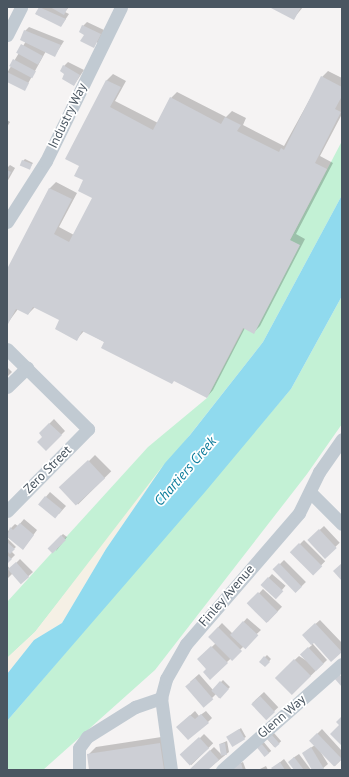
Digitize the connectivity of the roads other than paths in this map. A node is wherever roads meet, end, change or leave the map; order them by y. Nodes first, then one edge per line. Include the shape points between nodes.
1 (21, 7) edge
2 (121, 7) edge
3 (7, 35) edge
4 (7, 222) edge
5 (7, 349) edge
6 (27, 368) junction
7 (7, 387) edge
8 (342, 439) edge
9 (310, 492) junction
10 (7, 511) edge
11 (342, 524) edge
12 (342, 664) edge
13 (161, 698) junction
14 (79, 770) edge
15 (171, 770) edge
16 (222, 770) edge

1 - 3 street
2 - 4 street, Industry Way via 46,161
5 - 6 street
6 - 7 street
6 - 10 street, Zero Street via 88,429
8 - 9 street, Finley Avenue via 319,472
9 - 11 street
9 - 13 street, Finley Avenue via 299,513 186,644 166,679
12 - 16 street, Glenn Way
13 - 14 street via 135,707 87,737 79,748
13 - 15 street, Finley Avenue

